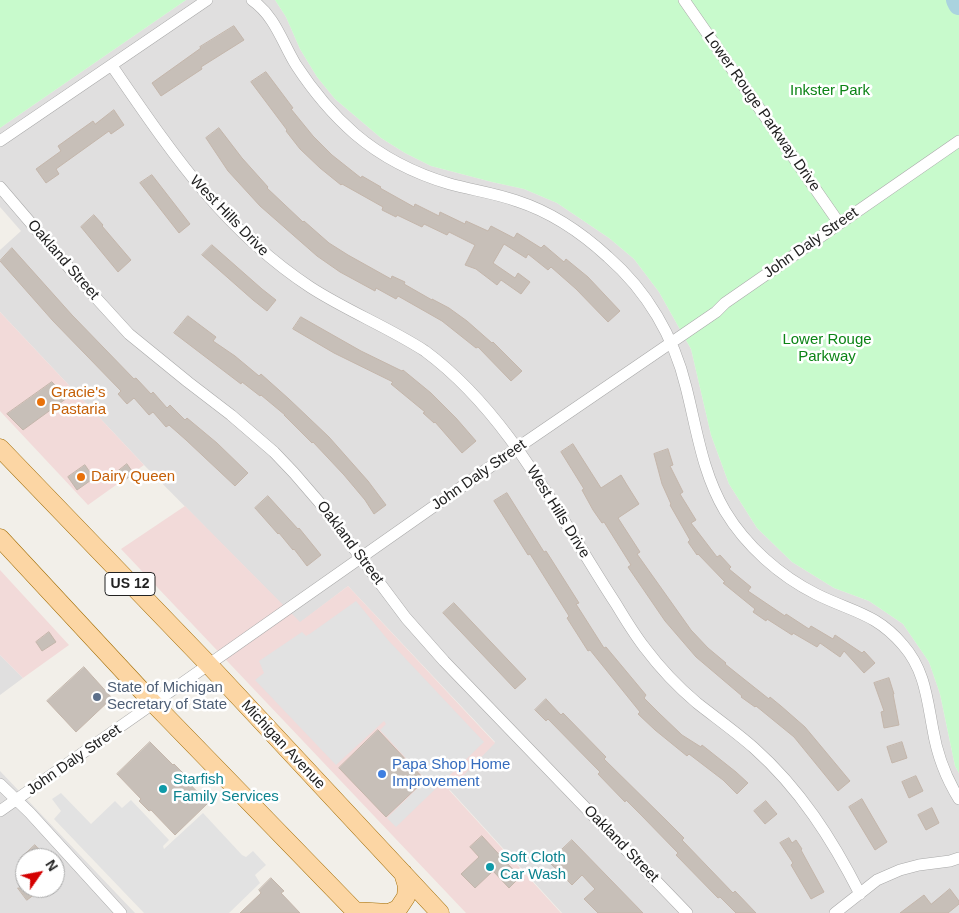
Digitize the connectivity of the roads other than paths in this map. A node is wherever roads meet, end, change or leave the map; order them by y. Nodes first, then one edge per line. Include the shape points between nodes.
1 (207, 0) edge
2 (252, 0) edge
3 (684, 0) edge
4 (112, 66) junction
5 (0, 141) edge
6 (959, 141) edge
7 (0, 187) edge
8 (839, 223) junction
9 (670, 342) junction
10 (0, 448) edge
11 (516, 448) junction
12 (0, 538) edge
13 (361, 557) junction
14 (209, 665) junction
15 (154, 704) junction
16 (0, 784) edge
17 (959, 799) edge
18 (16, 800) junction
19 (0, 811) edge
20 (959, 858) edge
21 (403, 873) junction
22 (860, 894) junction
23 (356, 912) edge
24 (122, 913) edge
25 (440, 913) edge
26 (687, 913) edge
27 (835, 913) edge

1 - 4 street
2 - 9 street via 269,15 313,90 356,134 386,156 416,172 520,202 574,230 634,283 656,313
3 - 8 street, Lower Rouge Parkway Drive
4 - 5 street
4 - 11 street, West Hills Drive via 189,175 242,233 309,286 409,341 441,363 474,394
6 - 8 street, John Daly Street
7 - 13 street, Oakland Street via 129,334 274,452 319,502
8 - 9 street, John Daly Street
9 - 11 street, John Daly Street
9 - 17 street via 686,385 704,467 726,513 749,543 780,571 815,593 874,619 905,647 924,681 938,751
10 - 14 main road, Michigan Avenue / US 12
11 - 13 street, John Daly Street
11 - 22 street, West Hills Drive via 644,647 682,689 754,748 794,788 828,836
12 - 15 main road
13 - 14 street, John Daly Street
13 - 26 street, Oakland Street via 406,618 444,661
14 - 15 street, John Daly Street
14 - 21 main road, Michigan Avenue / US 12
15 - 18 street, John Daly Street
15 - 23 main road
16 - 18 street
18 - 19 street, John Daly Street
18 - 24 street
20 - 22 street via 900,870 877,880
21 - 23 main road via 406,897 398,909 389,913
21 - 25 main road, Michigan Avenue / US 12
22 - 27 street

